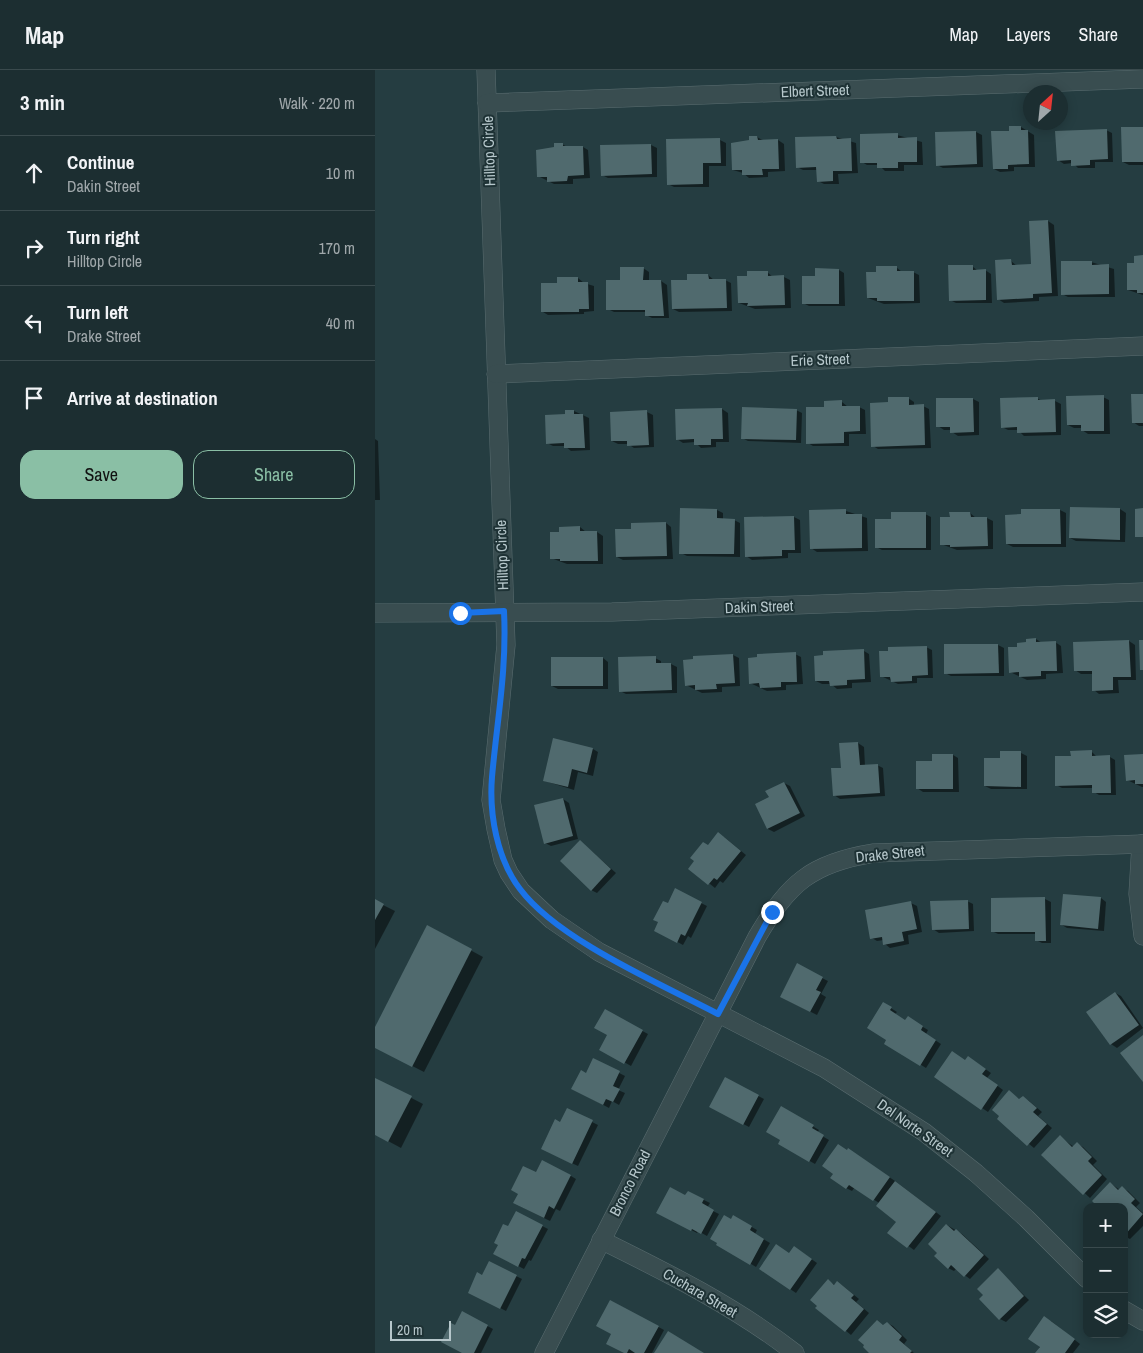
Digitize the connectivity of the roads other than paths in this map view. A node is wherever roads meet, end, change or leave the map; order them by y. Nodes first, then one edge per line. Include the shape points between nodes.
1 (486, 70) edge
2 (1143, 79) edge
3 (487, 103) junction
4 (1143, 346) edge
5 (496, 374) junction
6 (1143, 592) edge
7 (504, 611) junction
8 (375, 613) edge
9 (1142, 844) edge
10 (1143, 936) edge
11 (718, 1014) junction
12 (601, 1240) junction
13 (1083, 1275) edge
14 (1128, 1312) edge
15 (1143, 1321) edge
16 (544, 1353) edge
17 (795, 1353) edge

1 - 3 street, Hilltop Circle
2 - 3 street, Elbert Street
3 - 5 street, Hilltop Circle
4 - 5 street, Erie Street
5 - 7 street, Hilltop Circle
6 - 7 street, Dakin Street via 612,612
7 - 8 street, Dakin Street
7 - 11 street, Hilltop Circle via 506,645 491,800 495,829 509,873 521,891 552,920 599,952
9 - 10 street via 1138,894
9 - 11 street, Drake Street via 882,852 854,856 821,867 793,886 772,912
11 - 12 street, Bronco Road
11 - 13 street, Del Norte Street via 824,1068 924,1132 976,1173
12 - 16 street, Bronco Road
12 - 17 street, Cuchara Street via 703,1292
14 - 15 street

